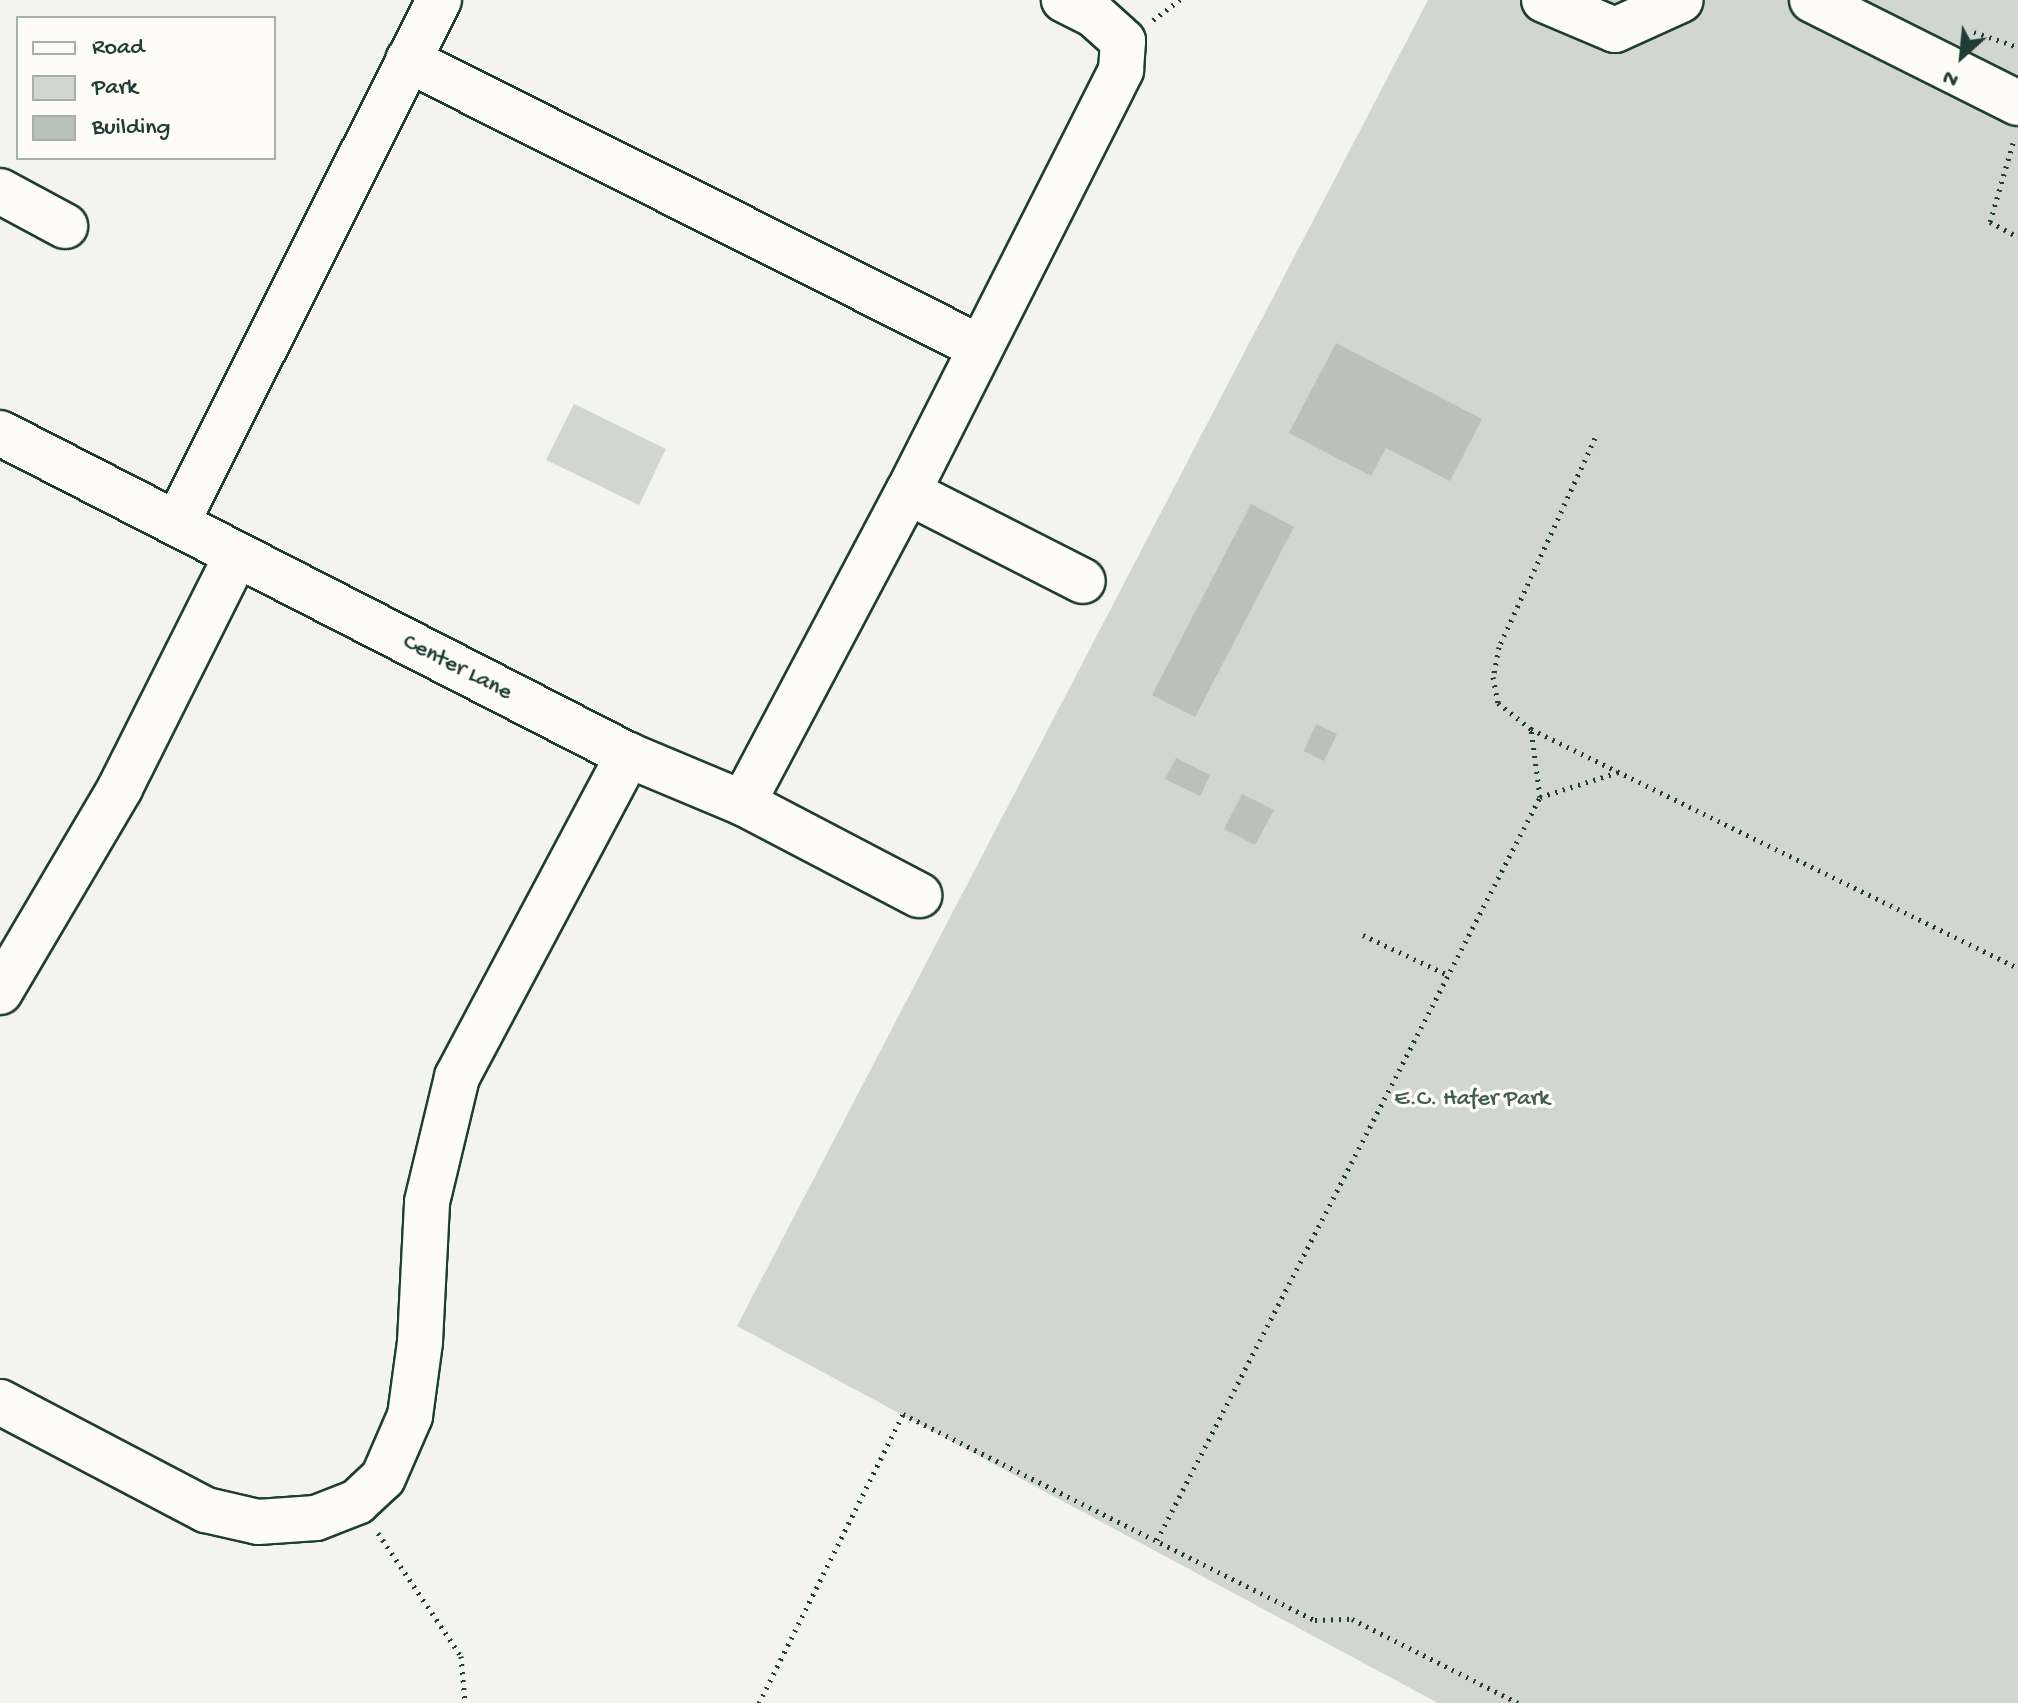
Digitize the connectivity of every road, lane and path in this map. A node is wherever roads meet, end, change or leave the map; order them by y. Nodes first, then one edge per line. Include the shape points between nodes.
1 (439, 0) edge
2 (1064, 0) edge
3 (1544, 0) edge
4 (1681, 0) edge
5 (1812, 0) edge
6 (408, 60) junction
7 (2016, 122) edge
8 (0, 191) edge
9 (65, 226) dead end
10 (2018, 237) edge
11 (981, 348) junction
12 (0, 433) edge
13 (1595, 438) dead end
14 (908, 492) junction
15 (177, 523) junction
16 (236, 556) junction
17 (1083, 581) dead end
18 (1531, 729) junction
19 (628, 755) junction
20 (1619, 772) junction
21 (1540, 797) junction
22 (743, 803) junction
23 (919, 895) dead end
24 (1363, 935) dead end
25 (2018, 968) edge
26 (1448, 975) junction
27 (0, 992) edge
28 (0, 1402) edge
29 (357, 1502) junction
30 (1157, 1540) junction
31 (465, 1703) edge
32 (759, 1703) edge
33 (1518, 1703) edge

1 - 6 street
2 - 11 street via 1094,15 1123,41 1121,70
3 - 4 street via 1615,30
5 - 7 street
6 - 11 street
6 - 15 street
7 - 10 path via 1990,222
8 - 9 street
11 - 14 street
12 - 15 street, Center Lane
13 - 18 path via 1496,662 1498,703
14 - 17 street
14 - 22 street
15 - 16 street, Center Lane
16 - 19 street, Center Lane
16 - 27 street via 120,788
18 - 20 path
18 - 21 path
19 - 22 street, Center Lane
19 - 29 street via 457,1077 427,1202 420,1342 410,1416 383,1478
20 - 21 path
20 - 25 path
21 - 26 path
22 - 23 street, Center Lane
24 - 26 path
26 - 30 path
28 - 29 street via 206,1510 258,1522 316,1518
29 - 31 path via 461,1656
30 - 32 path via 903,1414
30 - 33 path via 1315,1620 1352,1619

